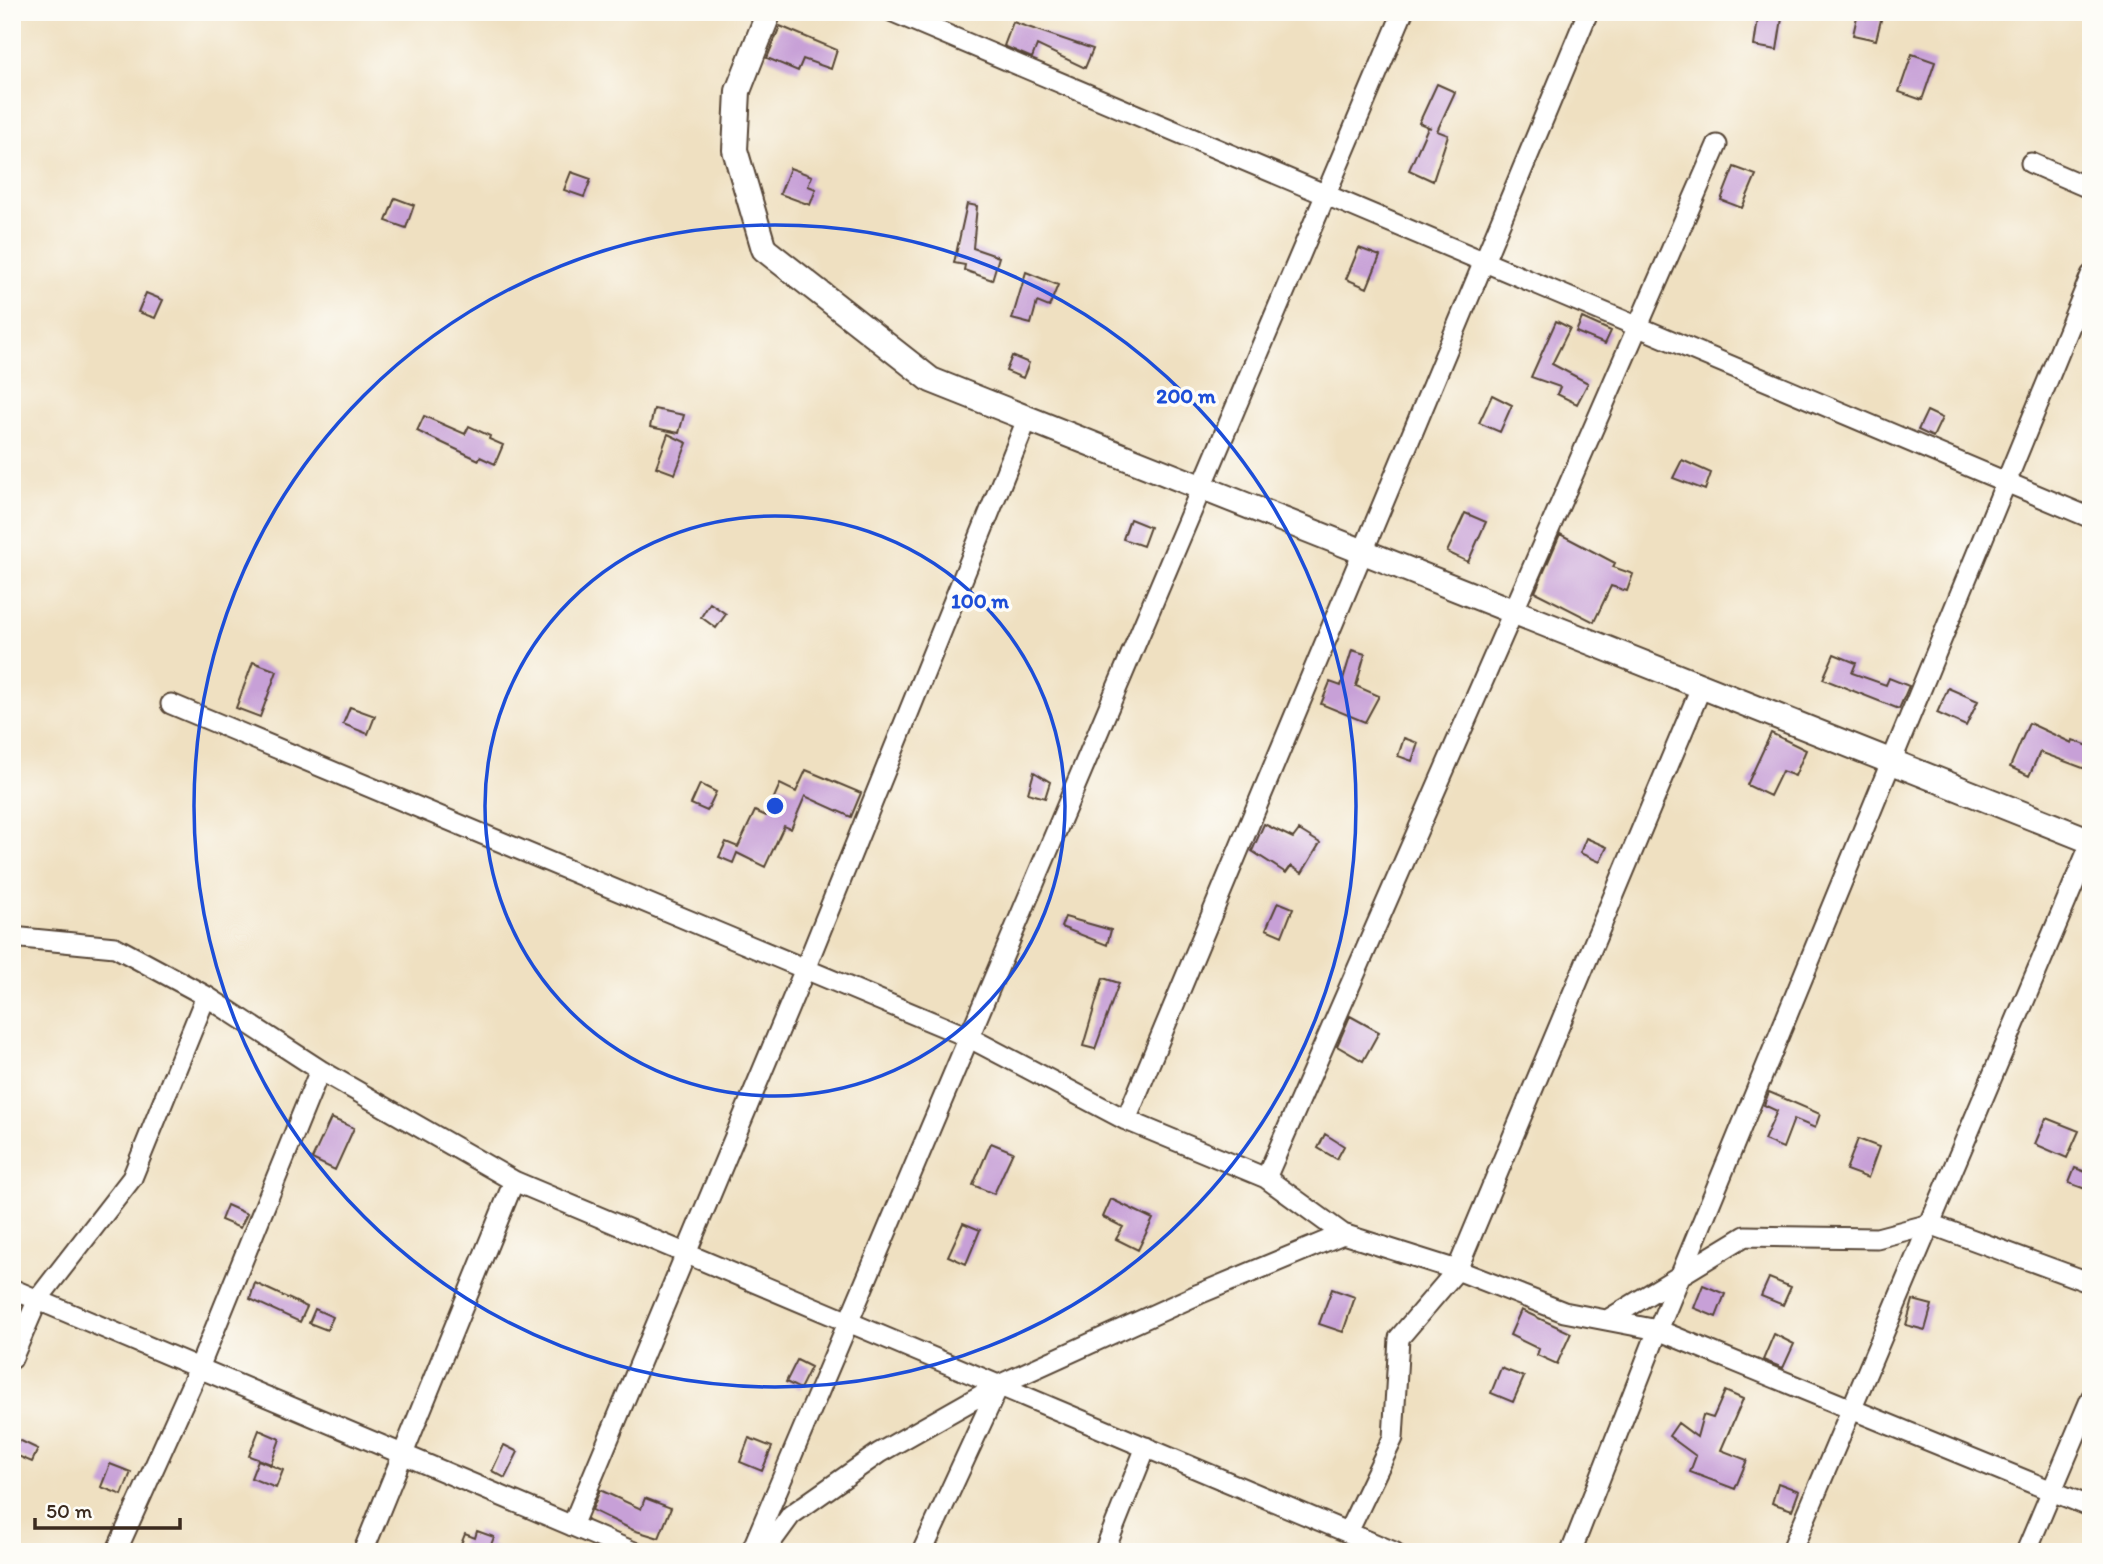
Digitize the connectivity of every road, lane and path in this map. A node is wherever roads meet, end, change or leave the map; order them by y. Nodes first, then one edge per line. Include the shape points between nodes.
1 (769, 12) edge
2 (893, 12) edge
3 (1403, 12) edge
4 (1588, 12) edge
5 (1717, 145) dead end
6 (2031, 163) dead end
7 (2091, 189) edge
8 (1325, 195) junction
9 (1483, 261) junction
10 (2091, 275) edge
11 (1638, 327) junction
12 (1028, 417) junction
13 (2006, 483) junction
14 (1202, 486) junction
15 (2091, 518) edge
16 (1362, 550) junction
17 (1513, 610) junction
18 (1702, 685) junction
19 (170, 704) dead end
20 (1893, 762) junction
21 (2091, 842) edge
22 (12, 937) edge
23 (805, 969) junction
24 (206, 996) junction
25 (968, 1037) junction
26 (320, 1070) junction
27 (1126, 1120) junction
28 (1266, 1178) junction
29 (513, 1181) junction
30 (1930, 1224) junction
31 (1343, 1234) junction
32 (686, 1253) junction
33 (1457, 1270) junction
34 (1680, 1278) junction
35 (2091, 1283) edge
36 (12, 1289) edge
37 (38, 1299) junction
38 (1607, 1320) junction
39 (848, 1322) junction
40 (1658, 1330) junction
41 (12, 1359) edge
42 (199, 1368) junction
43 (999, 1385) junction
44 (2091, 1398) edge
45 (1852, 1407) junction
46 (1146, 1447) junction
47 (403, 1454) junction
48 (2052, 1491) junction
49 (2091, 1507) edge
50 (572, 1526) junction
51 (1348, 1532) junction
52 (117, 1552) edge
53 (363, 1552) edge
54 (634, 1552) edge
55 (751, 1552) edge
56 (764, 1552) edge
57 (922, 1552) edge
58 (1104, 1552) edge
59 (1394, 1552) edge
60 (1572, 1552) edge
61 (1791, 1552) edge
62 (2026, 1552) edge

1 - 12 street via 738,91 735,150 764,249 931,380
2 - 8 street
3 - 8 street
4 - 9 street
5 - 11 street
6 - 7 street
8 - 9 street
8 - 14 street
9 - 11 street
9 - 16 street
10 - 13 street
11 - 13 street
11 - 17 street
12 - 14 street
12 - 23 street
13 - 15 street
13 - 20 street
14 - 16 street
14 - 25 street
16 - 17 street
16 - 27 street
17 - 18 street
17 - 28 street
18 - 20 street
18 - 33 street
19 - 23 street
20 - 21 street
20 - 34 street
21 - 30 street
22 - 24 street via 115,947
23 - 25 street
23 - 32 street
24 - 26 street
24 - 37 street via 132,1178
25 - 27 street
25 - 39 street
26 - 29 street
26 - 42 street
27 - 28 street
28 - 31 street
29 - 32 street
29 - 47 street
30 - 34 street via 1877,1238 1745,1236
30 - 35 street
30 - 45 street
31 - 33 street
31 - 43 street
32 - 39 street
32 - 50 street
33 - 38 street via 1564,1312
33 - 51 street via 1399,1338 1393,1438
34 - 38 street
34 - 40 street
36 - 37 street
37 - 41 street
37 - 42 street
38 - 40 street
39 - 43 street
39 - 55 street
40 - 45 street
40 - 60 street
42 - 47 street
42 - 52 street
43 - 46 street
43 - 56 street via 879,1453 813,1499 792,1515
43 - 57 street
44 - 48 street
45 - 48 street
45 - 61 street
46 - 51 street
46 - 58 street
47 - 50 street
47 - 53 street
48 - 49 street
48 - 62 street
50 - 54 street
51 - 59 street

